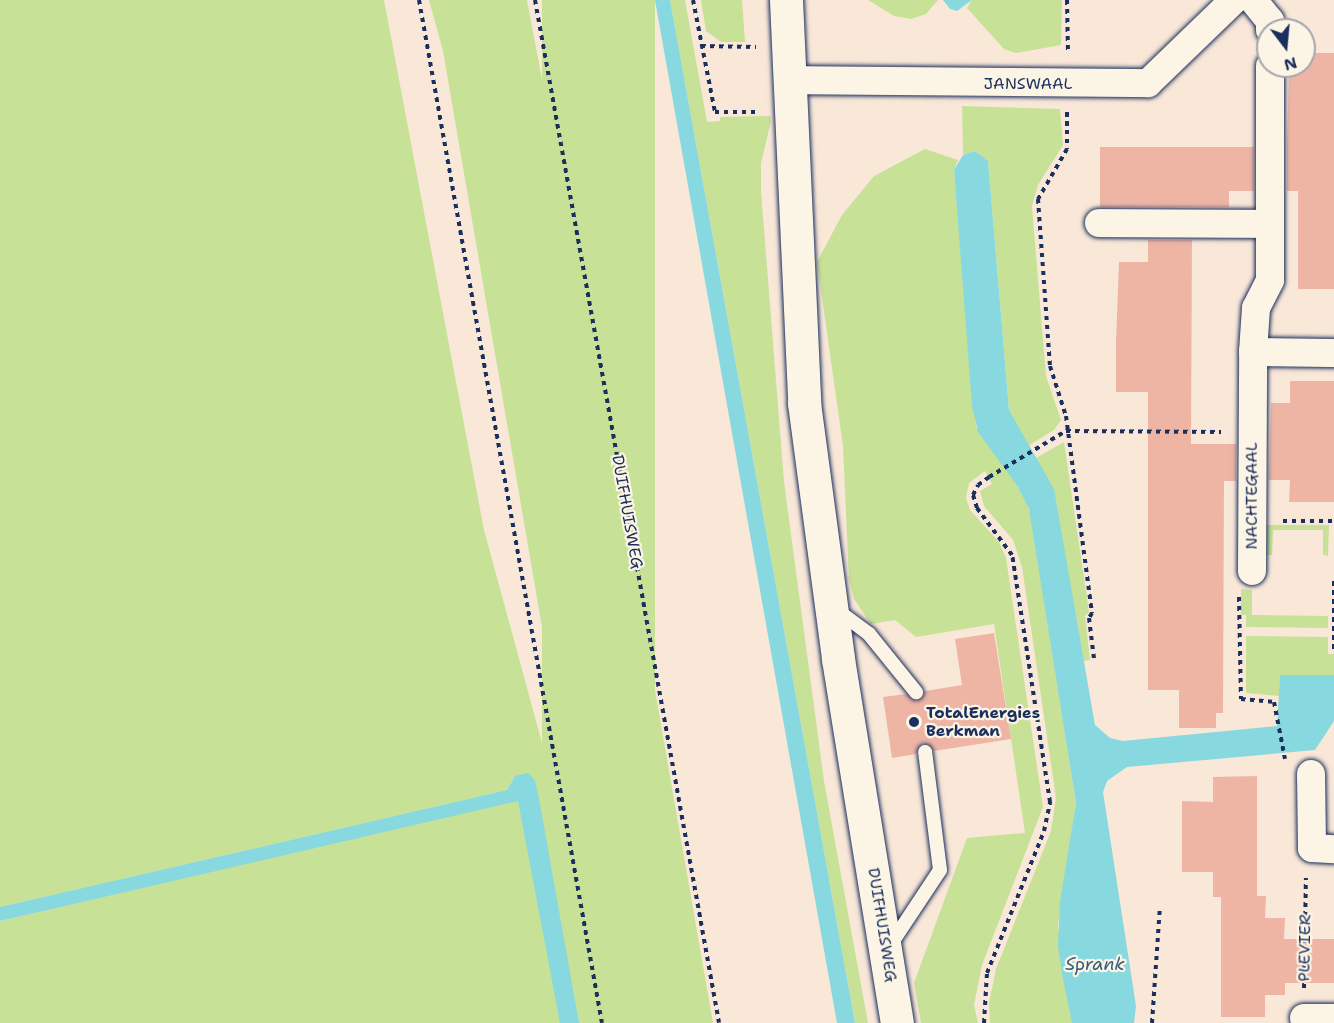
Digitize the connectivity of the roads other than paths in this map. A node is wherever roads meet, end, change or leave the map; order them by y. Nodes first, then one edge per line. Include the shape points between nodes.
1 (786, 0) edge
2 (1233, 0) edge
3 (1254, 0) edge
4 (1268, 18) edge
5 (1270, 78) edge
6 (789, 96) junction
7 (1099, 223) dead end
8 (1270, 224) junction
9 (1252, 352) junction
10 (1334, 353) edge
11 (1252, 571) road end
12 (830, 605) junction
13 (916, 692) dead end
14 (925, 752) dead end
15 (1299, 770) road end
16 (1323, 848) edge
17 (886, 951) junction
18 (1304, 1018) road end
19 (1334, 1018) edge
20 (897, 1023) edge

1 - 6 main road, DUIFHUISWEG
2 - 6 street, JANSWAAL via 1148,83
3 - 4 street
5 - 8 street, NACHTEGAAL
6 - 12 main road, DUIFHUISWEG via 804,403
7 - 8 street
8 - 9 street, NACHTEGAAL via 1270,280 1256,308
9 - 10 street
9 - 11 street, NACHTEGAAL
12 - 13 lane via 869,634
12 - 17 main road, DUIFHUISWEG
14 - 17 lane via 940,870
15 - 16 street
17 - 20 main road, DUIFHUISWEG
18 - 19 street

